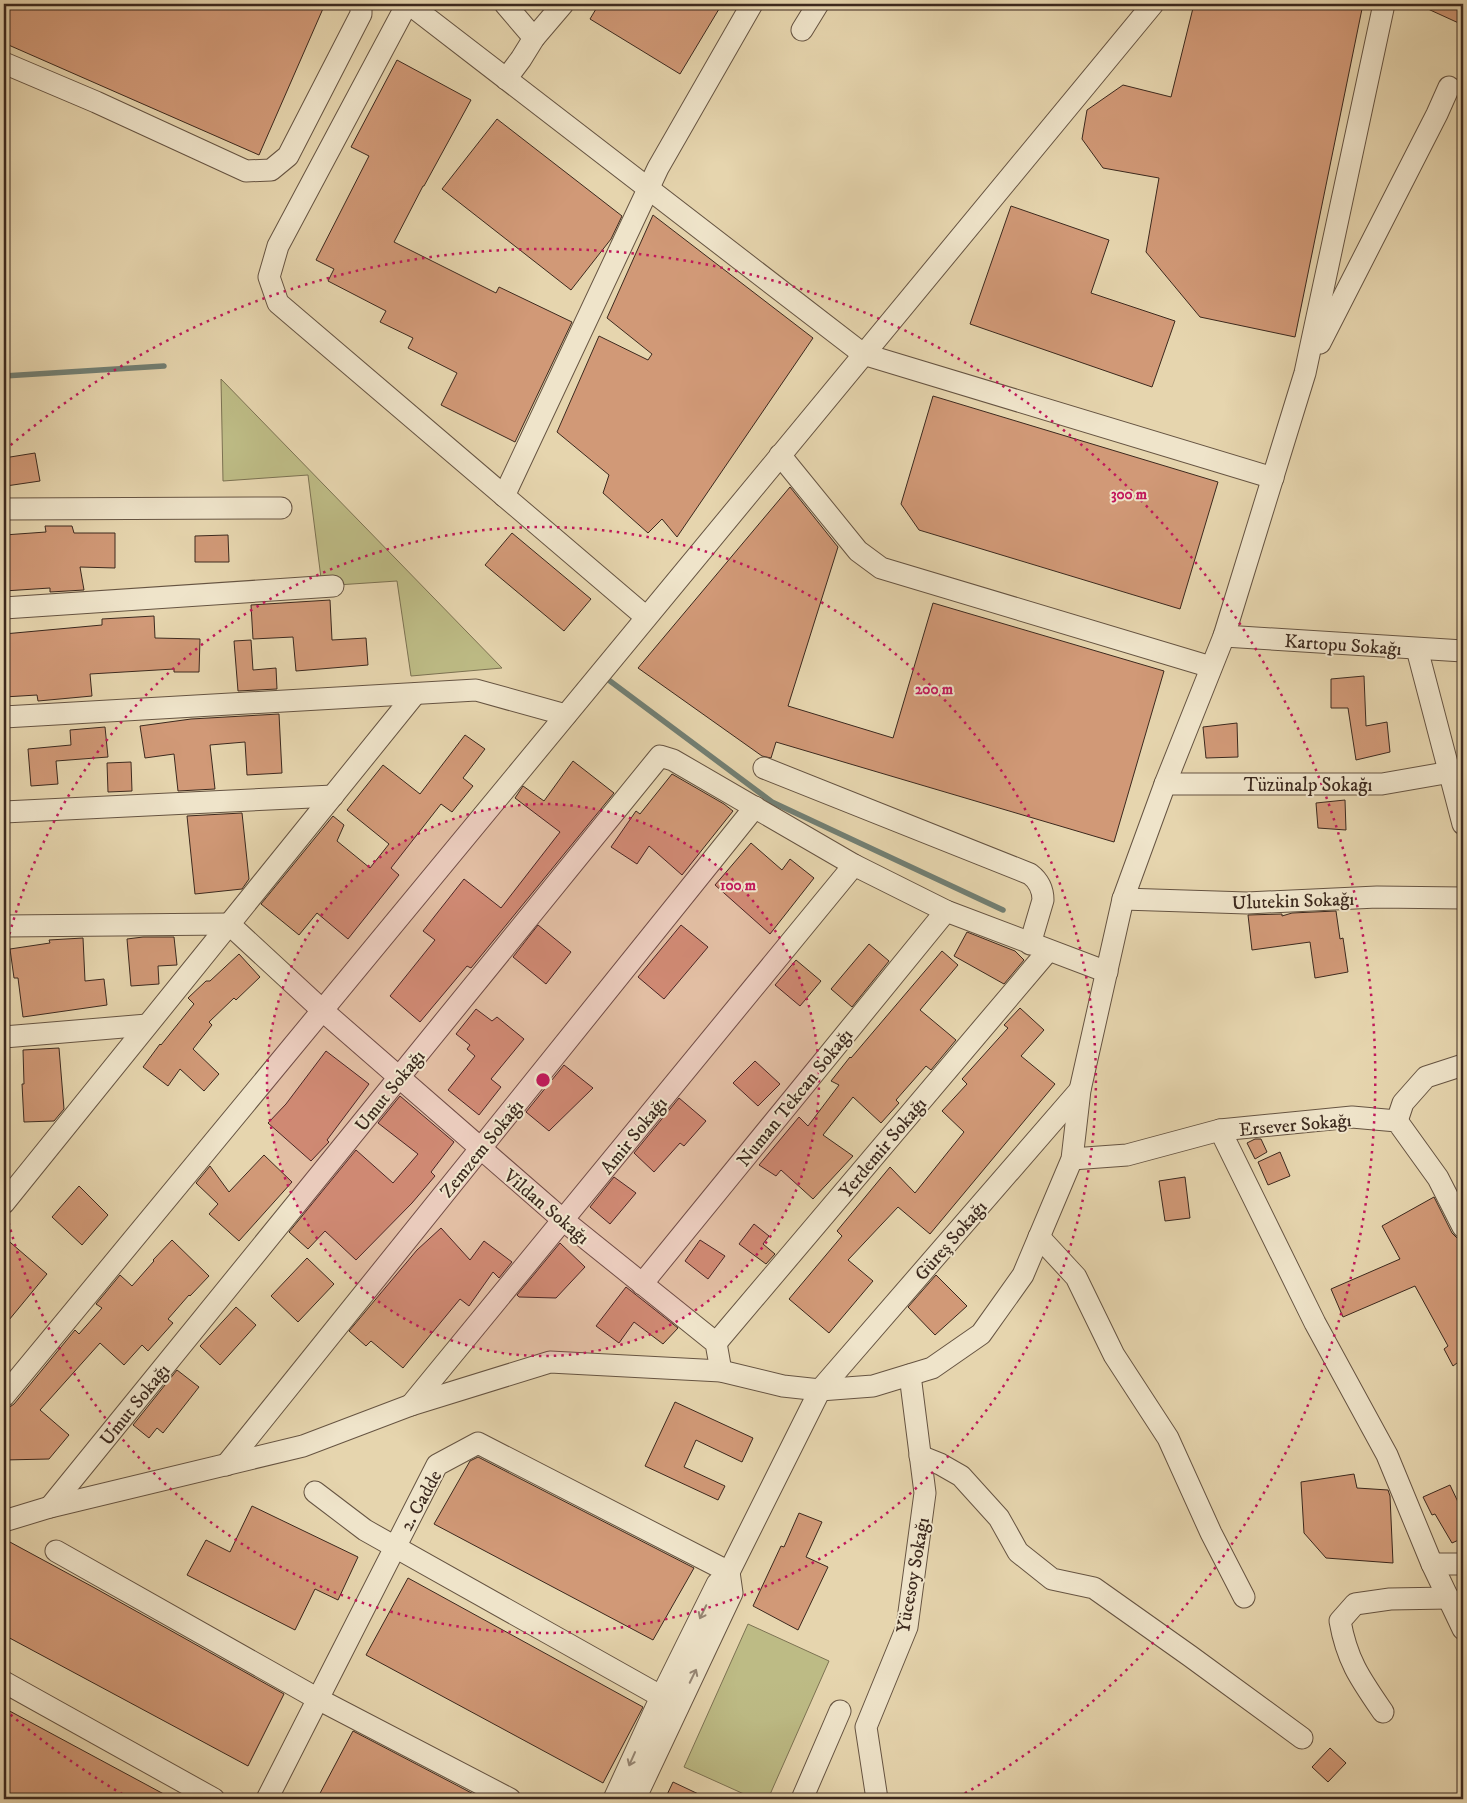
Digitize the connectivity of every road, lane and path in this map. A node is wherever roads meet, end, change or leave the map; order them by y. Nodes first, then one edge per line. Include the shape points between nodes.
1 (361, 4) edge
2 (408, 4) edge
3 (505, 4) edge
4 (563, 4) edge
5 (752, 4) edge
6 (818, 4) edge
7 (1153, 4) edge
8 (1384, 4) edge
9 (802, 30) dead end
10 (534, 38) junction
11 (4, 63) edge
12 (506, 79) junction
13 (1449, 87) dead end
14 (649, 190) junction
15 (863, 354) junction
16 (1305, 373) junction
17 (780, 455) junction
18 (1273, 478) junction
19 (504, 496) junction
20 (281, 508) dead end
21 (4, 509) edge
22 (333, 586) dead end
23 (4, 608) edge
24 (646, 617) junction
25 (1224, 636) junction
26 (1417, 649) junction
27 (1463, 651) edge
28 (1211, 668) junction
29 (415, 694) junction
30 (566, 715) junction
31 (4, 717) edge
32 (764, 768) dead end
33 (1451, 772) junction
34 (1165, 784) junction
35 (332, 796) junction
36 (754, 807) junction
37 (4, 812) edge
38 (1463, 824) edge
39 (854, 865) junction
40 (1463, 898) edge
41 (1123, 899) junction
42 (946, 911) junction
43 (229, 924) junction
44 (4, 926) edge
45 (1039, 947) junction
46 (1107, 972) junction
47 (322, 1010) junction
48 (147, 1025) junction
49 (4, 1037) edge
50 (1463, 1065) edge
51 (399, 1077) junction
52 (1080, 1090) junction
53 (1397, 1121) junction
54 (1220, 1130) junction
55 (480, 1149) junction
56 (1072, 1158) junction
57 (4, 1203) edge
58 (563, 1220) junction
59 (1463, 1226) edge
60 (1040, 1237) junction
61 (642, 1284) junction
62 (716, 1343) junction
63 (721, 1371) junction
64 (910, 1375) junction
65 (820, 1390) junction
66 (4, 1396) edge
67 (411, 1405) junction
68 (920, 1456) junction
69 (226, 1465) junction
70 (314, 1492) dead end
71 (50, 1507) junction
72 (4, 1521) edge
73 (395, 1546) junction
74 (56, 1551) dead end
75 (1432, 1564) junction
76 (1463, 1564) edge
77 (729, 1572) junction
78 (1244, 1597) dead end
79 (1449, 1598) junction
80 (1463, 1629) edge
81 (4, 1682) edge
82 (318, 1699) junction
83 (670, 1701) junction
84 (840, 1711) dead end
85 (1384, 1712) dead end
86 (1302, 1738) dead end
87 (214, 1799) edge
88 (267, 1799) edge
89 (510, 1799) edge
90 (614, 1799) edge
91 (635, 1799) edge
92 (802, 1799) edge
93 (877, 1799) edge

1 - 11 street via 361,14 288,156 271,170 246,171
2 - 12 street
2 - 19 street via 278,246 269,278 278,303
3 - 10 street
4 - 10 street
5 - 14 street via 658,168
6 - 9 street
7 - 15 street
8 - 16 street
10 - 12 street
12 - 14 street
13 - 16 street
14 - 15 street
14 - 19 street
15 - 17 street
15 - 18 street
16 - 18 street
17 - 24 street
17 - 28 street via 858,551 881,568
18 - 25 street
19 - 24 street
20 - 21 street
22 - 23 street
24 - 30 street
25 - 26 street, Kartopu Sokağı
25 - 28 street
26 - 27 street, Kartopu Sokağı
26 - 33 street
28 - 34 street
29 - 30 street via 476,690
29 - 31 street
29 - 35 street
30 - 47 street
32 - 45 street via 1030,874 1039,882 1043,894
33 - 34 street, Tüzünalp Sokağı via 1382,784
33 - 38 street
34 - 41 street
35 - 37 street
35 - 43 street
36 - 39 street
36 - 51 street, Umut Sokağı via 673,760 660,756
36 - 55 street, Zemzem Sokağı
39 - 42 street
39 - 58 street, Amir Sokağı
40 - 41 street, Ulutekin Sokağı via 1377,897 1247,903
41 - 46 street
42 - 45 street
42 - 61 street, Numan Tekcan Sokağı
43 - 44 street
43 - 47 street, Vildan Sokağı
43 - 48 street
45 - 46 street
45 - 62 street, Yerdemir Sokağı
46 - 52 street
47 - 51 street, Vildan Sokağı
47 - 66 street
48 - 49 street
48 - 57 street
50 - 53 street via 1426,1077 1403,1103
51 - 55 street, Vildan Sokağı
51 - 71 street, Umut Sokağı
52 - 56 street
52 - 65 street, Güreş Sokağı
53 - 54 street, Ersever Sokağı via 1352,1117
53 - 59 street via 1438,1178
54 - 56 street, Ersever Sokağı via 1127,1155
54 - 75 street via 1315,1323 1387,1454
55 - 58 street, Vildan Sokağı
55 - 69 street, Zemzem Sokağı
56 - 60 street
58 - 61 street, Vildan Sokağı
58 - 67 street, Amir Sokağı
60 - 64 street via 1023,1275 981,1334 932,1368
60 - 78 street via 1076,1277 1114,1354 1168,1438
61 - 62 street, Vildan Sokağı
62 - 63 street
63 - 65 street via 783,1386
63 - 67 street via 550,1362
64 - 65 street via 873,1386
64 - 68 street, Yücesoy Sokağı
65 - 77 street, Güreş Sokağı
67 - 69 street via 303,1446
68 - 86 street via 961,1476 999,1518 1018,1552 1052,1578 1094,1588
68 - 93 street, Yücesoy Sokağı via 925,1493 907,1627 866,1727
69 - 71 street
70 - 73 street via 365,1530
71 - 72 street
73 - 77 street, 2. Cadde via 438,1464 478,1443
73 - 82 street, 2. Cadde
73 - 83 street
74 - 82 street
75 - 76 street
75 - 79 street
77 - 83 street via 732,1593
79 - 80 street
79 - 85 street via 1390,1598 1355,1604 1340,1621 1343,1640 1356,1672
81 - 87 street
82 - 88 street, 2. Cadde
82 - 89 street
83 -> 90 street
83 - 91 street
84 - 92 street

